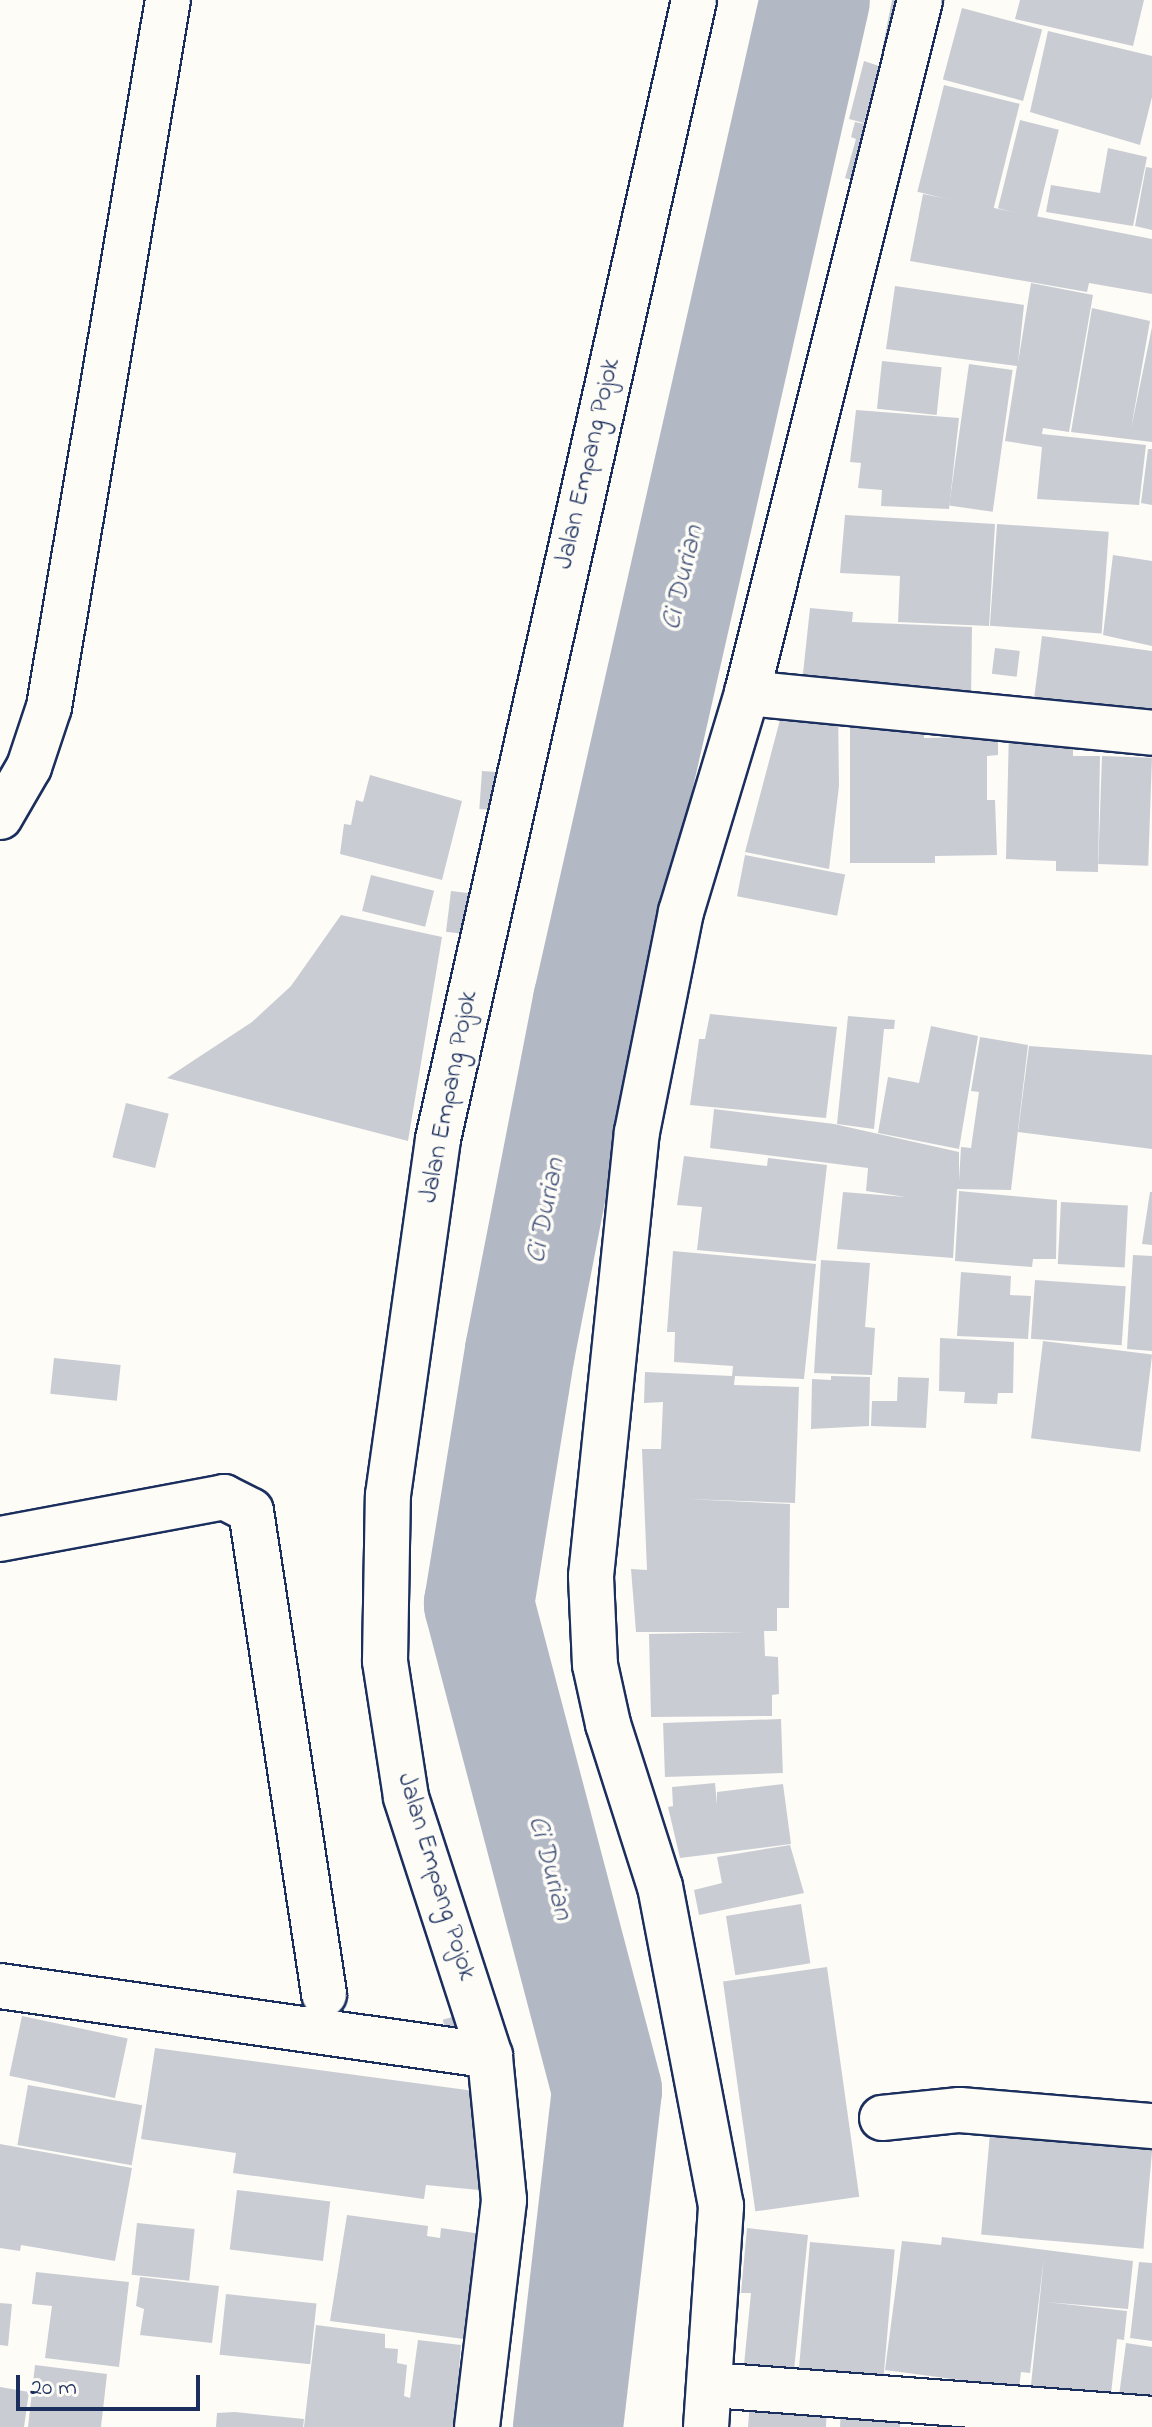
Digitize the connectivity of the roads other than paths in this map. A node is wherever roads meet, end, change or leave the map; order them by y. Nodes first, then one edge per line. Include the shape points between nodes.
1 (168, 0) edge
2 (694, 0) edge
3 (920, 0) edge
4 (747, 693) junction
5 (1152, 733) edge
6 (0, 817) edge
7 (0, 1539) edge
8 (0, 1986) edge
9 (324, 1995) dead end
10 (490, 2056) junction
11 (882, 2118) dead end
12 (1152, 2126) edge
13 (709, 2406) edge
14 (1152, 2419) edge
15 (477, 2427) edge

1 - 6 street via 49,707 29,767
2 - 10 street, Jalan Empang Pojok via 438,1139 388,1495 385,1661 406,1797
3 - 4 street
4 - 5 street
4 - 13 street via 681,912 637,1132 591,1576 595,1665 608,1724 660,1887 721,2206
7 - 9 street via 224,1497 251,1511
8 - 10 street
10 - 15 street, Jalan Empang Pojok via 504,2200
11 - 12 street via 960,2110
13 - 14 street

